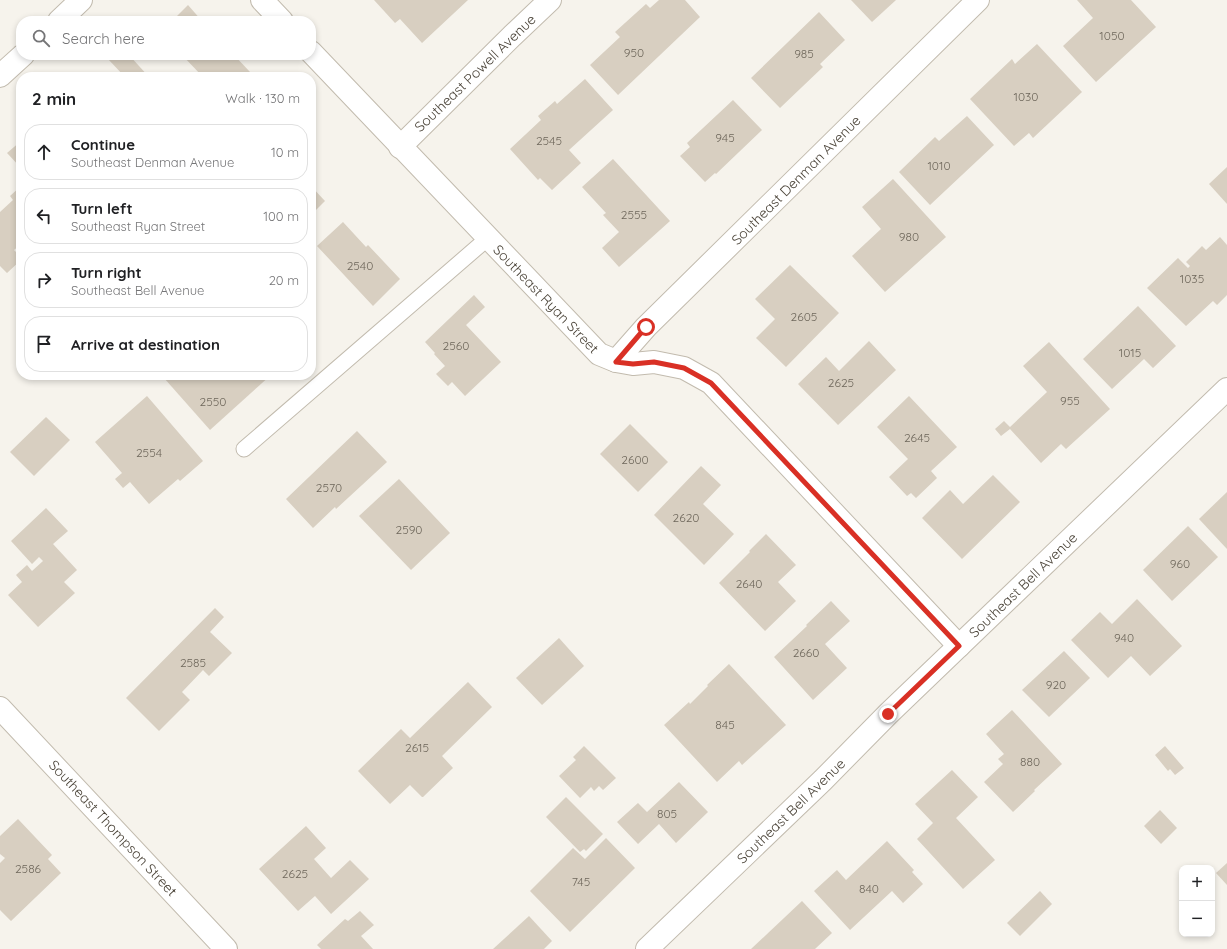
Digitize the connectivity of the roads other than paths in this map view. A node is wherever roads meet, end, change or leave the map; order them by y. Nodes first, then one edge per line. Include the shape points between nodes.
1 (81, 0) edge
2 (262, 0) edge
3 (550, 0) edge
4 (978, 0) edge
5 (64, 16) edge
6 (277, 16) edge
7 (316, 57) edge
8 (17, 60) edge
9 (0, 76) edge
10 (400, 146) junction
11 (488, 238) junction
12 (616, 362) junction
13 (1227, 389) edge
14 (244, 449) dead end
15 (959, 646) junction
16 (0, 708) edge
17 (226, 949) edge
18 (647, 949) edge

1 - 5 street
2 - 6 street
3 - 10 street, Southeast Powell Avenue
4 - 12 street, Southeast Denman Avenue via 646,327
7 - 10 street, Southeast Ryan Street
8 - 9 street
10 - 11 street, Southeast Ryan Street
11 - 12 street, Southeast Ryan Street via 599,354
11 - 14 lane
12 - 15 street, Southeast Ryan Street via 654,362 684,368 711,383
13 - 15 street, Southeast Bell Avenue
15 - 18 street, Southeast Bell Avenue via 818,786
16 - 17 street, Southeast Thompson Street

